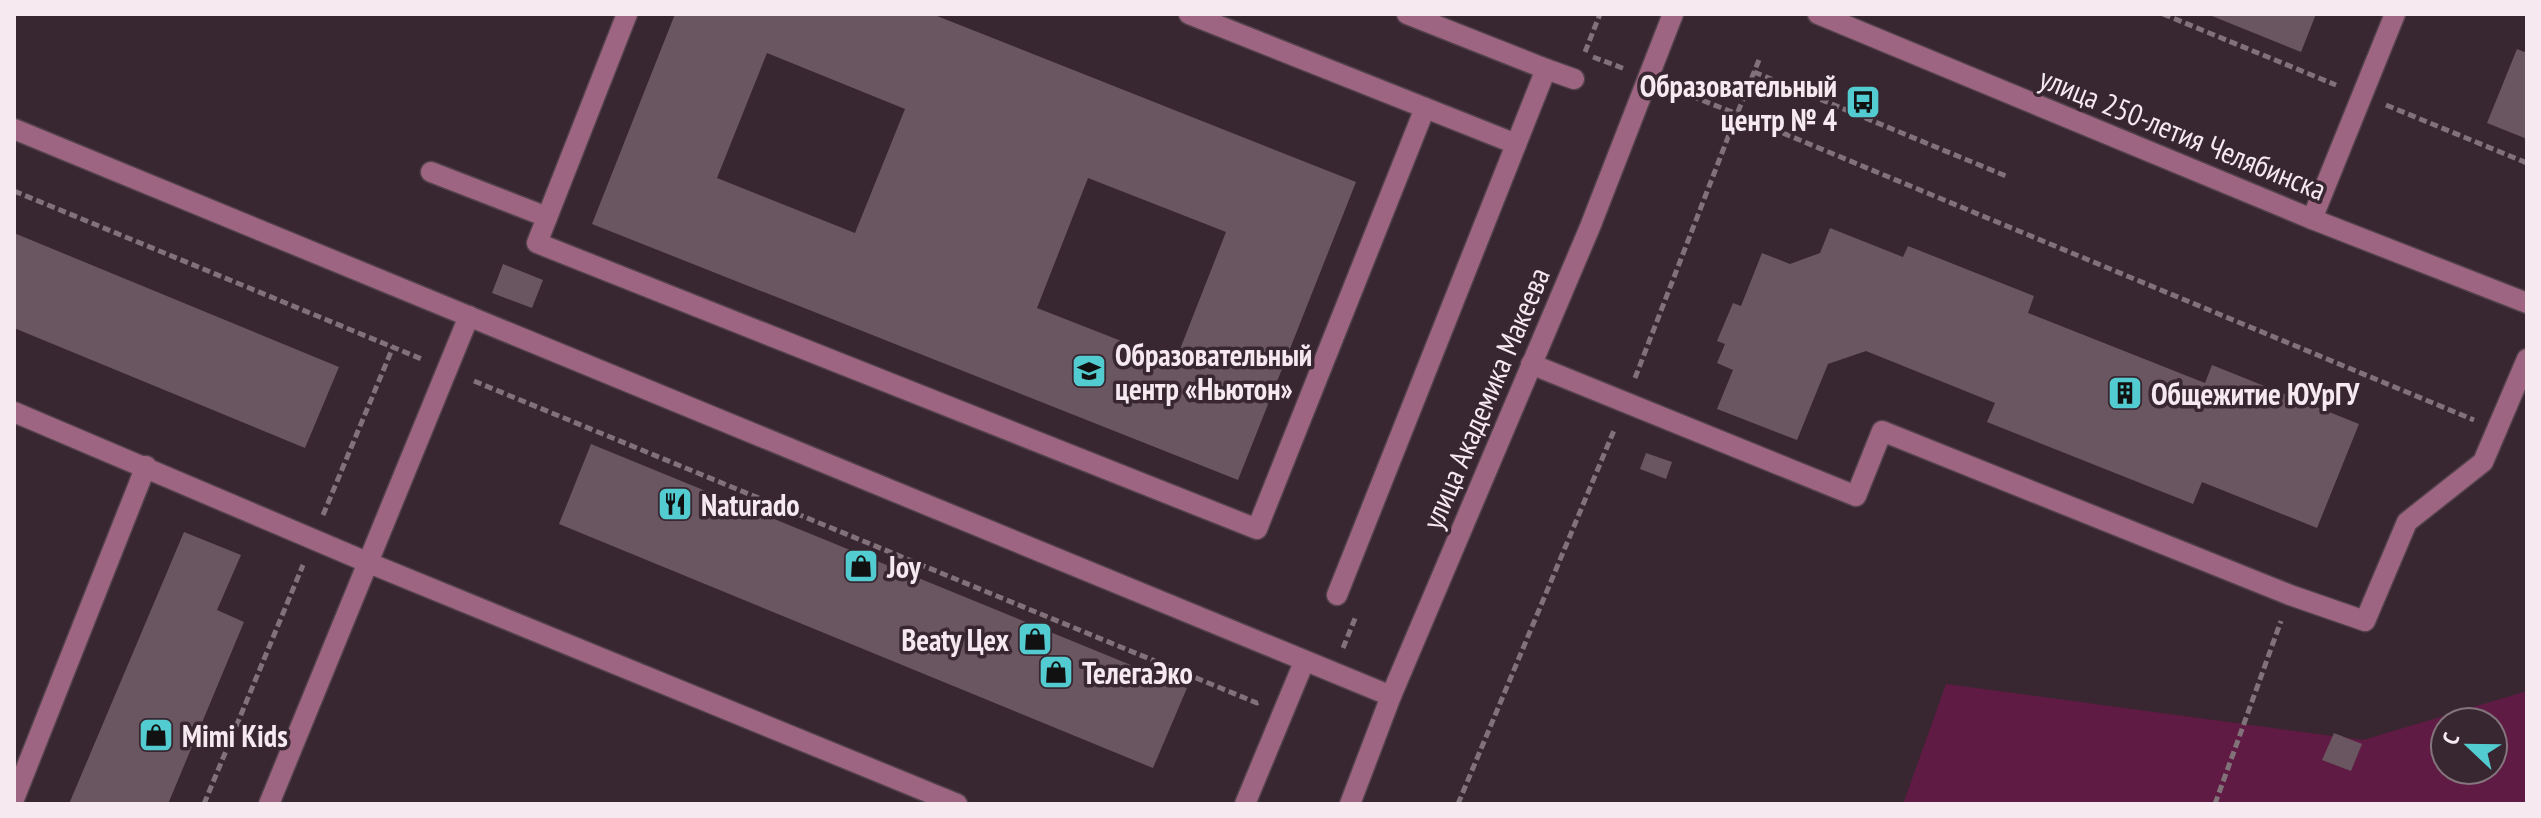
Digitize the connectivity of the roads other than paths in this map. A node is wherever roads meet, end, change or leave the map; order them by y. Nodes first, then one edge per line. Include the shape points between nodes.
1 (627, 14) edge
2 (1189, 14) edge
3 (1407, 14) edge
4 (1673, 14) edge
5 (1818, 14) edge
6 (2395, 14) edge
7 (1546, 69) junction
8 (1574, 79) dead end
9 (1425, 108) junction
10 (14, 129) edge
11 (1516, 144) junction
12 (431, 172) dead end
13 (547, 217) junction
14 (2312, 219) junction
15 (2527, 303) edge
16 (469, 316) junction
17 (2527, 359) edge
18 (1531, 364) junction
19 (14, 412) edge
20 (146, 466) junction
21 (369, 563) junction
22 (1337, 595) dead end
23 (1304, 662) junction
24 (1391, 696) junction
25 (14, 799) edge
26 (269, 804) edge
27 (957, 804) edge
28 (1245, 804) edge
29 (1350, 804) edge

1 - 13 street
2 - 9 street
3 - 7 street
4 - 18 street, улица Академика Макеева
5 - 14 street, улица 250-летия Челябинска
6 - 14 street
7 - 8 street
7 - 11 street
9 - 11 street
9 - 13 street via 1257,529 537,243
10 - 16 street
11 - 22 street
12 - 13 street
14 - 15 street, улица 250-летия Челябинска
16 - 21 street
16 - 23 street
17 - 18 street via 2483,462 2407,522 2365,621 1882,431 1856,496
18 - 24 street, улица Академика Макеева
19 - 20 street
20 - 21 street
20 - 25 street
21 - 26 street
21 - 27 street
23 - 24 street
23 - 28 street
24 - 29 street, улица Академика Макеева

